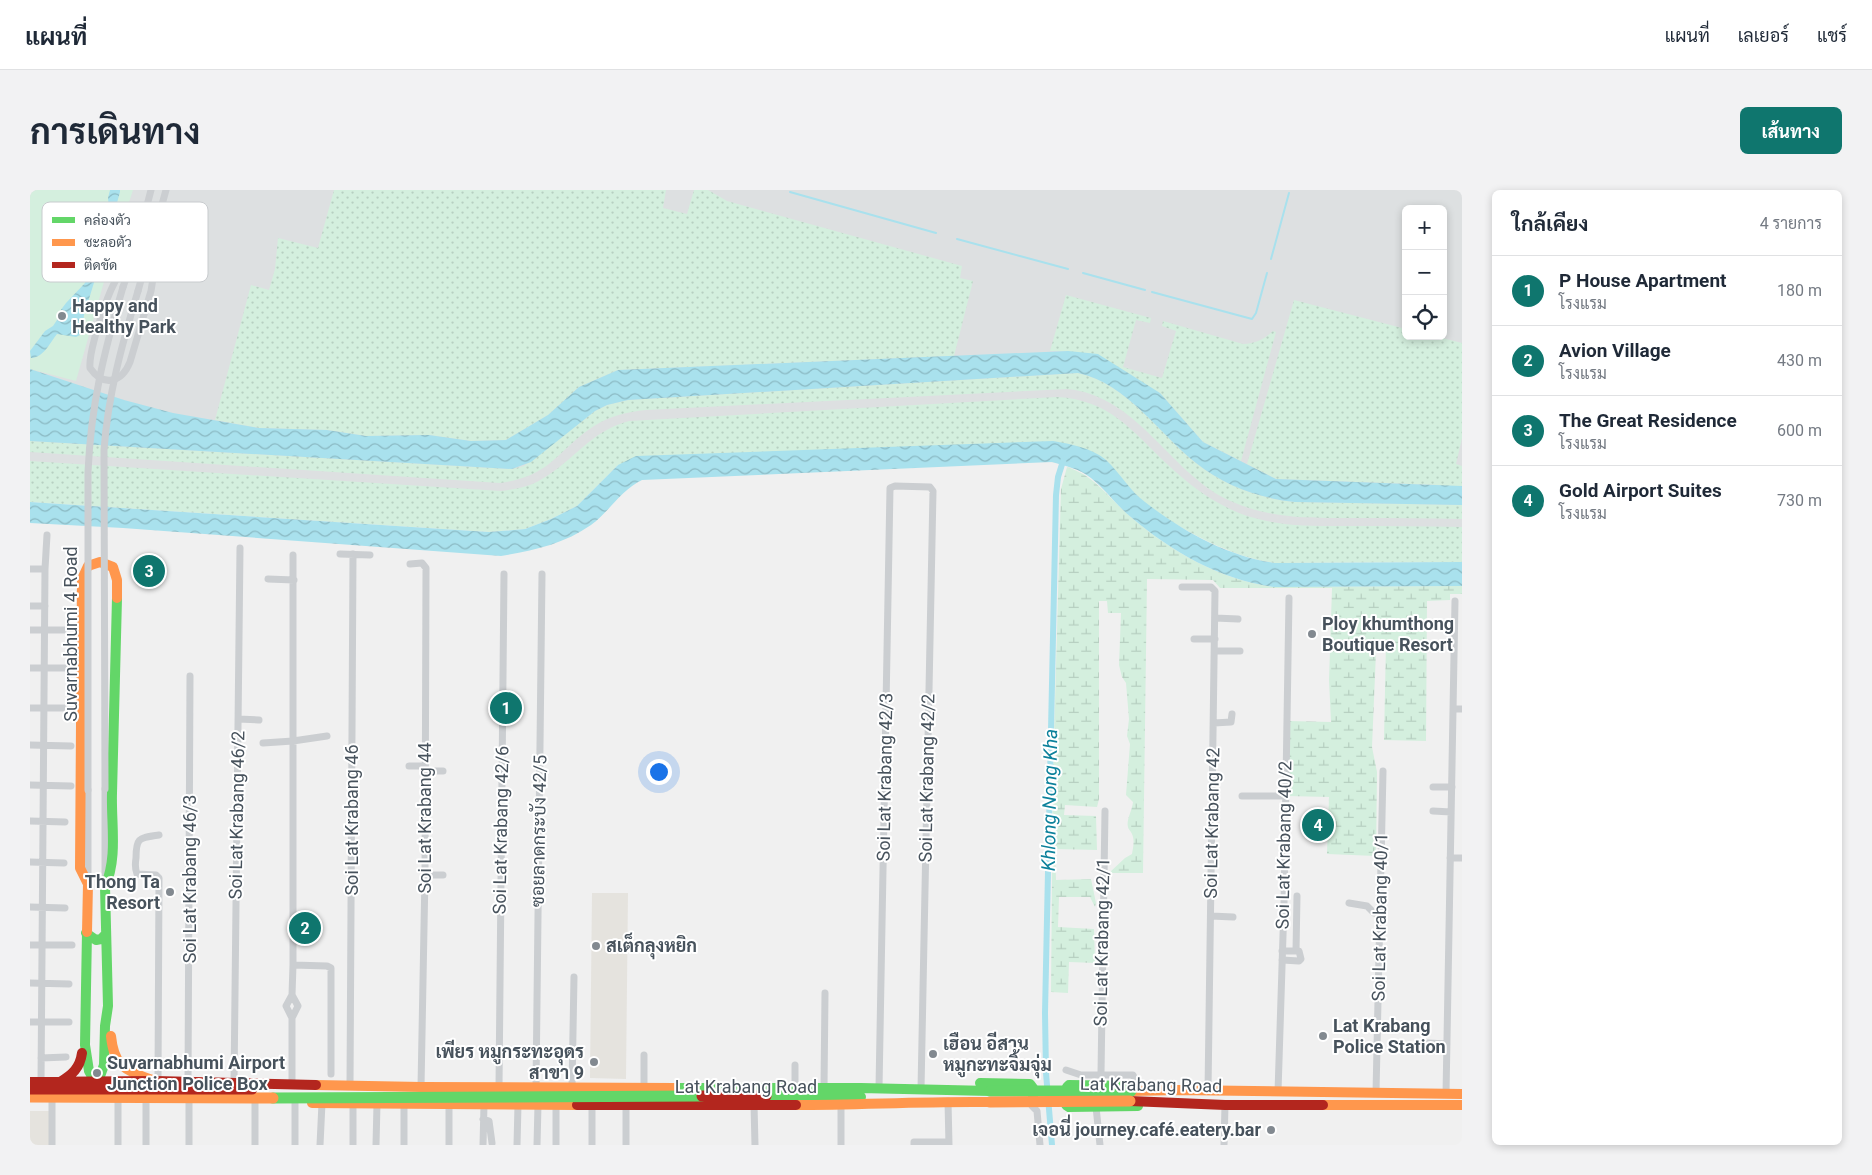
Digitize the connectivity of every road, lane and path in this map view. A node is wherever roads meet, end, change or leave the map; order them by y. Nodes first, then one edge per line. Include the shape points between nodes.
1 (114, 282) edge
2 (125, 282) edge
3 (140, 282) edge
4 (152, 282) edge
5 (912, 487) joint
6 (47, 535) dead end
7 (240, 548) dead end
8 (340, 554) dead end
9 (353, 554) junction
10 (294, 555) dead end
11 (370, 555) dead end
12 (410, 564) dead end
13 (30, 569) edge
14 (45, 569) junction
15 (504, 574) dead end
16 (542, 574) dead end
17 (268, 579) dead end
18 (294, 580) junction
19 (1182, 587) dead end
20 (1288, 598) dead end
21 (1455, 601) dead end
22 (30, 606) edge
23 (45, 606) junction
24 (1215, 618) junction
25 (1238, 619) dead end
26 (30, 630) edge
27 (44, 630) junction
28 (73, 630) dead end
29 (1194, 638) dead end
30 (1215, 639) junction
31 (1458, 641) edge
32 (1215, 651) junction
33 (1240, 651) dead end
34 (30, 668) edge
35 (44, 668) junction
36 (72, 668) dead end
37 (190, 676) dead end
38 (30, 708) edge
39 (44, 708) junction
40 (72, 708) dead end
41 (1454, 709) junction
42 (1462, 709) edge
43 (1232, 714) dead end
44 (238, 719) junction
45 (259, 720) dead end
46 (1214, 723) junction
47 (327, 736) dead end
48 (293, 741) junction
49 (263, 743) dead end
50 (30, 745) edge
51 (44, 745) junction
52 (71, 746) dead end
53 (409, 766) dead end
54 (425, 768) junction
55 (442, 771) dead end
56 (1383, 771) dead end
57 (30, 785) edge
58 (44, 785) junction
59 (71, 786) dead end
60 (1434, 787) dead end
61 (1452, 787) junction
62 (1242, 796) dead end
63 (1285, 796) junction
64 (1105, 811) dead end
65 (1433, 812) dead end
66 (1451, 812) junction
67 (30, 821) edge
68 (44, 822) junction
69 (65, 822) dead end
70 (159, 835) dead end
71 (1450, 858) junction
72 (1462, 858) edge
73 (30, 862) edge
74 (43, 862) junction
75 (64, 863) dead end
76 (425, 874) junction
77 (443, 875) dead end
78 (88, 884) junction
79 (105, 887) junction
80 (1297, 896) dead end
81 (1349, 903) dead end
82 (30, 907) edge
83 (42, 907) junction
84 (66, 908) dead end
85 (1380, 914) junction
86 (1211, 916) junction
87 (1233, 917) dead end
88 (86, 933) junction
89 (106, 934) junction
90 (30, 945) edge
91 (42, 945) junction
92 (72, 946) dead end
93 (1282, 951) junction
94 (1296, 951) junction
95 (1282, 960) junction
96 (293, 965) junction
97 (574, 977) dead end
98 (30, 983) edge
99 (41, 983) junction
100 (69, 984) dead end
101 (825, 993) dead end
102 (292, 995) junction
103 (108, 1005) junction
104 (292, 1018) junction
105 (30, 1022) edge
106 (42, 1022) junction
107 (69, 1022) dead end
108 (1378, 1026) junction
109 (1425, 1027) dead end
110 (1428, 1043) dead end
111 (1447, 1044) junction
112 (85, 1045) junction
113 (644, 1055) dead end
114 (66, 1057) dead end
115 (41, 1058) junction
116 (795, 1065) dead end
117 (1066, 1070) dead end
118 (330, 1074) dead end
119 (1101, 1074) junction
120 (156, 1081) junction
121 (35, 1082) edge
122 (60, 1082) junction
123 (188, 1082) junction
124 (96, 1083) junction
125 (234, 1083) junction
126 (292, 1084) junction
127 (350, 1086) junction
128 (499, 1087) junction
129 (536, 1087) junction
130 (572, 1087) junction
131 (630, 1088) junction
132 (644, 1088) junction
133 (795, 1088) junction
134 (824, 1088) junction
135 (879, 1088) junction
136 (30, 1089) edge
137 (922, 1089) junction
138 (426, 1090) junction
139 (1208, 1091) junction
140 (1278, 1092) junction
141 (1314, 1092) junction
142 (1133, 1093) junction
143 (1376, 1093) junction
144 (1446, 1094) junction
145 (1462, 1094) edge
146 (30, 1097) edge
147 (950, 1098) junction
148 (30, 1101) edge
149 (57, 1101) junction
150 (114, 1101) junction
151 (146, 1101) junction
152 (189, 1101) junction
153 (930, 1101) junction
154 (255, 1102) junction
155 (296, 1103) junction
156 (322, 1103) junction
157 (353, 1104) junction
158 (377, 1104) junction
159 (404, 1104) junction
160 (754, 1104) junction
161 (842, 1104) junction
162 (1178, 1104) junction
163 (1314, 1104) junction
164 (449, 1105) junction
165 (484, 1105) junction
166 (518, 1105) junction
167 (538, 1105) junction
168 (556, 1105) junction
169 (592, 1105) junction
170 (626, 1105) junction
171 (1225, 1105) junction
172 (1462, 1105) edge
173 (1032, 1106) junction
174 (1096, 1107) junction
175 (484, 1119) junction
176 (492, 1143) dead end
177 (949, 1143) edge
178 (52, 1145) edge
179 (118, 1145) edge
180 (146, 1145) edge
181 (189, 1145) edge
182 (255, 1145) edge
183 (295, 1145) edge
184 (320, 1145) edge
185 (352, 1145) edge
186 (376, 1145) edge
187 (404, 1145) edge
188 (449, 1145) edge
189 (483, 1145) edge
190 (517, 1145) edge
191 (537, 1145) edge
192 (556, 1145) edge
193 (592, 1145) edge
194 (626, 1145) edge
195 (755, 1145) edge
196 (841, 1145) edge
197 (914, 1145) edge
198 (1040, 1145) edge
199 (1100, 1145) edge
200 (1224, 1145) edge

1 - 4 street via 94,343 90,368 102,379 110,380 126,372
2 - 78 street, Suvarnabhumi 4 Road, bridge via 99,373 90,436
3 - 79 street, Suvarnabhumi 4 Road, bridge via 113,381 104,450
5 - 135 street, Soi Lat Krabang 42/3 via 890,488
5 - 137 street, Soi Lat Krabang 42/2 via 930,487 933,491
6 - 14 street
7 - 44 street, Soi Lat Krabang 46/2
8 - 9 street
9 - 11 street
9 - 127 street, Soi Lat Krabang 46
10 - 18 street
12 - 54 street, Soi Lat Krabang 44 via 422,563 426,568
13 - 14 street
14 - 23 street
15 - 128 street, Soi Lat Krabang 42/6
16 - 129 street, ซอยลาดกระบัง 42/5
17 - 18 street
18 - 48 street
19 - 24 street, Soi Lat Krabang 42 via 1214,588
20 - 63 street, Soi Lat Krabang 40/2
21 - 31 street
22 - 23 street
23 - 27 street
24 - 25 street
24 - 30 street, Soi Lat Krabang 42
26 - 27 street
27 - 28 street
27 - 35 street
29 - 30 street
30 - 32 street, Soi Lat Krabang 42
31 - 41 street
32 - 33 street
32 - 46 street, Soi Lat Krabang 42
34 - 35 street
35 - 36 street
35 - 39 street
37 - 123 street, Soi Lat Krabang 46/3
38 - 39 street
39 - 40 street
39 - 51 street
41 - 42 street
41 - 61 street
43 - 46 street via 1228,723
44 - 45 street
44 - 125 street, Soi Lat Krabang 46/2
46 - 86 street, Soi Lat Krabang 42
47 - 48 street
48 - 49 street
48 - 96 street
50 - 51 street
51 - 52 street
51 - 58 street
53 - 54 street
54 - 55 street
54 - 76 street, Soi Lat Krabang 44
56 - 85 street, Soi Lat Krabang 40/1
57 - 58 street
58 - 59 street
58 - 68 street
60 - 61 street
61 - 66 street
62 - 63 street
63 - 93 street, Soi Lat Krabang 40/2
64 - 119 street, Soi Lat Krabang 42/1
65 - 66 street
66 - 71 street
67 - 68 street
68 - 69 street
68 - 74 street
70 - 120 street via 138,841 135,870 137,874 159,878
71 - 72 street
71 - 111 street
73 - 74 street
74 - 75 street
74 - 83 street
76 - 77 street
76 - 138 street, Soi Lat Krabang 44
78 - 79 main road via 80,868 82,579 88,566 100,562 113,567 118,580 113,857
78 - 88 main road, Suvarnabhumi 4 Road
79 - 89 main road, Suvarnabhumi 4 Road
80 - 94 street
81 - 85 street via 1367,906
82 - 83 street
83 - 84 street
83 - 91 street
85 - 108 street, Soi Lat Krabang 40/1
86 - 87 street
86 - 139 street, Soi Lat Krabang 42
88 - 89 main road via 95,940
88 - 112 main road, Suvarnabhumi 4 Road
89 - 103 main road, Suvarnabhumi 4 Road
90 - 91 street
91 - 92 street
91 - 99 street
93 - 94 street
93 - 95 street, Soi Lat Krabang 40/2
94 - 95 street via 1300,952 1300,960
95 - 140 street, Soi Lat Krabang 40/2
96 - 102 street
96 - 118 street via 331,968
97 - 130 street
98 - 99 street
99 - 100 street
99 - 106 street
101 - 134 street
102 - 104 street via 298,1006
102 - 104 street via 286,1006
103 - 120 main road via 112,1048 121,1068
103 - 124 main road, Suvarnabhumi 4 Road via 104,1064
104 - 126 street
105 - 106 street
106 - 107 street
106 - 115 street
108 - 109 street
108 - 143 street, Soi Lat Krabang 40/1
110 - 111 street
111 - 144 street
112 - 122 main road via 79,1068
112 - 124 main road, Suvarnabhumi 4 Road via 88,1065
113 - 132 street
114 - 115 street
115 - 121 street
116 - 133 street
117 - 119 street
119 - 142 street via 1133,1075
120 - 123 main road, Lat Krabang Road
120 - 124 main road, Lat Krabang Road
121 - 122 main road, Lat Krabang Road
122 - 124 main road, Lat Krabang Road
123 - 125 main road, Lat Krabang Road
124 - 149 main road via 84,1095
124 - 150 main road, Suvarnabhumi 4 Road via 101,1093
125 - 126 main road, Lat Krabang Road
126 - 127 main road, Lat Krabang Road
127 - 138 main road, Lat Krabang Road
128 - 129 main road, Lat Krabang Road
128 - 138 main road, Lat Krabang Road
129 - 130 main road, Lat Krabang Road
130 - 131 main road, Lat Krabang Road
131 - 132 main road, Lat Krabang Road
131 - 138 main road via 608,1093 539,1094
132 - 133 main road, Lat Krabang Road
133 - 134 main road, Lat Krabang Road
134 - 135 main road, Lat Krabang Road
135 - 137 main road, Lat Krabang Road
136 - 138 main road, bridge
137 - 147 main road, Lat Krabang Road
139 - 140 main road, Lat Krabang Road
139 - 142 main road, Lat Krabang Road
140 - 141 main road, Lat Krabang Road
141 - 143 main road, Lat Krabang Road
141 - 163 main road
142 - 147 main road, Lat Krabang Road, bridge
142 - 162 main road, Lat Krabang Road
142 - 174 main road via 1067,1086 1067,1106
143 - 144 main road, Lat Krabang Road
144 - 145 main road, Lat Krabang Road
146 - 153 main road, bridge via 842,1096
147 - 153 main road, Lat Krabang Road
147 - 173 main road via 972,1106
147 - 173 main road via 961,1084 1030,1084 1033,1088
147 - 177 street
148 - 149 main road, Lat Krabang Road
149 - 150 main road, Lat Krabang Road
149 - 178 street
150 - 151 main road, Lat Krabang Road
150 - 179 street
151 - 152 main road, Lat Krabang Road
151 - 180 street
152 - 154 main road, Lat Krabang Road
152 - 181 street
153 - 161 main road, Lat Krabang Road
154 - 155 main road, Lat Krabang Road
154 - 182 street
155 - 156 main road, Lat Krabang Road
155 - 183 street
156 - 157 main road, Lat Krabang Road
156 - 184 street
157 - 158 main road, Lat Krabang Road
157 - 185 street
158 - 159 main road, Lat Krabang Road
158 - 186 street
159 - 164 main road, Lat Krabang Road
159 - 187 street
160 - 161 main road, Lat Krabang Road
160 - 170 main road, Lat Krabang Road
160 - 195 street
161 - 196 street
162 - 171 main road, Lat Krabang Road
162 - 174 main road
163 - 171 main road, Lat Krabang Road
163 - 172 main road, Lat Krabang Road
164 - 165 main road, Lat Krabang Road
164 - 188 street
165 - 166 main road, Lat Krabang Road
165 - 175 street
166 - 167 main road, Lat Krabang Road
166 - 190 street
167 - 168 main road, Lat Krabang Road
167 - 191 street
168 - 169 main road, Lat Krabang Road
168 - 192 street
169 - 170 main road, Lat Krabang Road
169 - 193 street
170 - 194 street
171 - 200 street
173 - 198 street via 1037,1111
174 - 199 street
175 - 176 street via 489,1121
175 - 189 street
177 - 197 street via 914,1142

